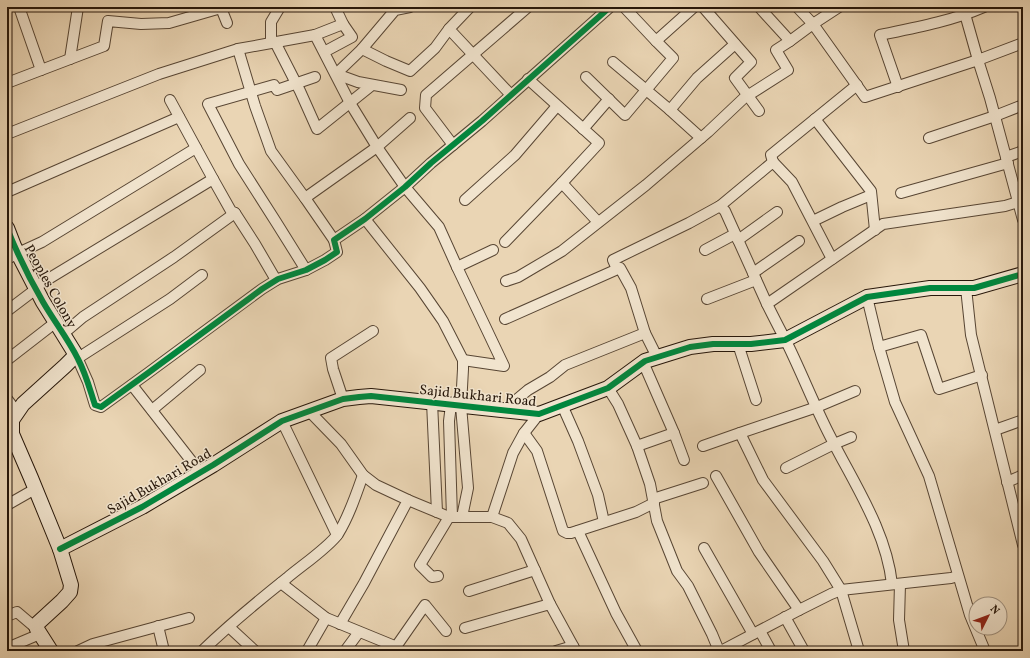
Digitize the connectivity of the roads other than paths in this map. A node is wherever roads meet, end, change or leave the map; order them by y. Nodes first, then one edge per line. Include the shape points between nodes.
1 (19, 7) edge
2 (78, 7) edge
3 (280, 7) edge
4 (336, 7) edge
5 (410, 7) edge
6 (470, 7) edge
7 (610, 7) edge
8 (624, 7) edge
9 (694, 7) edge
10 (703, 7) edge
11 (759, 7) edge
12 (797, 7) edge
13 (839, 7) edge
14 (984, 7) edge
15 (526, 8) edge
16 (598, 11) edge
17 (965, 14) junction
18 (227, 23) dead end
19 (343, 24) junction
20 (813, 24) junction
21 (449, 29) junction
22 (315, 35) junction
23 (656, 41) junction
24 (790, 41) junction
25 (273, 43) junction
26 (1023, 43) edge
27 (735, 44) junction
28 (238, 49) junction
29 (362, 49) junction
30 (324, 52) junction
31 (473, 55) junction
32 (70, 59) junction
33 (978, 60) junction
34 (613, 62) dead end
35 (41, 70) junction
36 (336, 74) junction
37 (315, 76) dead end
38 (586, 77) dead end
39 (528, 79) junction
40 (7, 83) edge
41 (296, 83) junction
42 (372, 84) junction
43 (857, 85) junction
44 (898, 87) junction
45 (401, 90) dead end
46 (646, 90) junction
47 (250, 92) junction
48 (511, 95) junction
49 (748, 96) junction
50 (609, 99) junction
51 (170, 100) dead end
52 (350, 103) junction
53 (1023, 105) edge
54 (557, 106) junction
55 (670, 110) junction
56 (759, 111) dead end
57 (995, 116) junction
58 (179, 117) junction
59 (410, 118) dead end
60 (815, 119) junction
61 (583, 129) junction
62 (7, 134) edge
63 (701, 138) junction
64 (929, 138) dead end
65 (453, 145) junction
66 (377, 147) junction
67 (196, 148) junction
68 (1023, 152) edge
69 (1007, 160) junction
70 (773, 162) junction
71 (213, 179) junction
72 (562, 183) junction
73 (405, 187) junction
74 (7, 192) edge
75 (901, 193) dead end
76 (871, 195) junction
77 (1019, 197) edge
78 (305, 198) junction
79 (465, 200) dead end
80 (720, 206) junction
81 (777, 212) dead end
82 (235, 213) junction
83 (364, 218) junction
84 (1023, 220) edge
85 (813, 221) junction
86 (598, 222) junction
87 (7, 228) edge
88 (875, 230) junction
89 (736, 237) junction
90 (334, 240) junction
91 (799, 241) dead end
92 (505, 242) dead end
93 (493, 250) dead end
94 (705, 250) dead end
95 (12, 256) edge
96 (832, 259) junction
97 (456, 267) junction
98 (617, 269) junction
99 (306, 270) junction
100 (1023, 274) edge
101 (202, 275) dead end
102 (754, 276) junction
103 (276, 280) junction
104 (506, 281) dead end
105 (966, 288) junction
106 (36, 289) junction
107 (868, 297) junction
108 (707, 299) dead end
109 (767, 304) junction
110 (7, 311) edge
111 (505, 319) dead end
112 (56, 322) junction
113 (373, 331) dead end
114 (645, 333) junction
115 (64, 334) junction
116 (785, 340) junction
117 (738, 344) junction
118 (880, 347) junction
119 (77, 357) junction
120 (657, 357) junction
121 (7, 360) edge
122 (463, 360) junction
123 (643, 362) junction
124 (200, 370) dead end
125 (982, 375) junction
126 (132, 385) junction
127 (608, 388) junction
128 (855, 391) dead end
129 (7, 399) edge
130 (343, 399) junction
131 (756, 400) dead end
132 (432, 402) junction
133 (456, 405) junction
134 (562, 405) junction
135 (816, 407) junction
136 (152, 410) junction
137 (309, 411) junction
138 (17, 412) junction
139 (516, 412) junction
140 (539, 414) junction
141 (1023, 420) edge
142 (282, 421) junction
143 (995, 430) junction
144 (524, 433) junction
145 (674, 433) junction
146 (740, 433) junction
147 (851, 437) dead end
148 (10, 442) edge
149 (834, 444) junction
150 (637, 446) junction
151 (703, 446) dead end
152 (684, 460) dead end
153 (786, 468) dead end
154 (200, 472) junction
155 (363, 475) junction
156 (1023, 475) edge
157 (716, 476) dead end
158 (1007, 482) junction
159 (703, 483) dead end
160 (36, 489) junction
161 (408, 500) junction
162 (653, 501) junction
163 (7, 505) edge
164 (437, 512) junction
165 (454, 517) junction
166 (492, 517) junction
167 (604, 522) junction
168 (578, 531) junction
169 (337, 534) junction
170 (1023, 545) edge
171 (704, 548) dead end
172 (60, 549) junction
173 (535, 570) junction
174 (438, 576) dead end
175 (958, 576) junction
176 (281, 583) junction
177 (896, 584) junction
178 (841, 590) junction
179 (469, 592) dead end
180 (550, 604) junction
181 (799, 610) junction
182 (7, 616) edge
183 (189, 618) dead end
184 (326, 618) junction
185 (785, 618) junction
186 (340, 624) junction
187 (158, 626) junction
188 (229, 627) junction
189 (465, 628) dead end
190 (38, 631) junction
191 (446, 631) dead end
192 (359, 632) junction
193 (757, 633) junction
194 (7, 648) edge
195 (574, 648) edge
196 (391, 650) edge
197 (51, 651) edge
198 (78, 651) edge
199 (164, 651) edge
200 (202, 651) edge
201 (254, 651) edge
202 (307, 651) edge
203 (345, 651) edge
204 (556, 651) edge
205 (637, 651) edge
206 (720, 651) edge
207 (771, 651) edge
208 (804, 651) edge
209 (859, 651) edge
210 (904, 651) edge
211 (984, 651) edge

1 - 35 street
2 - 32 street
3 - 25 street via 271,22
4 - 19 street
5 - 29 street via 395,10
6 - 21 street
7 - 16 street
8 - 23 street
9 - 23 street
10 - 27 street
11 - 24 street
12 - 20 street
13 - 20 street
14 - 17 street
15 - 31 street
16 - 39 street
17 - 33 street
17 - 44 street via 880,35
18 - 32 street via 221,8 169,23 108,21 104,46
19 - 22 street
19 - 30 street via 352,37
20 - 24 street
20 - 43 street
21 - 29 street via 435,48 410,71
21 - 31 street
22 - 25 street
22 - 30 street
23 - 46 street via 673,58
24 - 49 street via 776,50 788,70
25 - 28 street
25 - 41 street
26 - 33 street
27 - 49 street via 751,62 735,78
27 - 55 street via 697,78
28 - 47 street
28 - 62 street via 159,74
29 - 36 street
30 - 36 street
31 - 48 street
31 - 65 street via 426,95 425,108
32 - 35 street
33 - 44 street
33 - 57 street
34 - 46 street
35 - 40 street
36 - 42 street
36 - 52 street
37 - 41 street
38 - 50 street
39 - 48 street
39 - 54 street
41 - 47 street via 277,90 274,85
41 - 52 street via 317,129
42 - 45 street
42 - 52 street
43 - 44 street via 865,97
43 - 60 street
46 - 50 street via 625,115
46 - 55 street
47 - 78 street via 271,151
47 - 99 street via 208,104 240,164
48 - 65 street
49 - 56 street
49 - 63 street
50 - 61 street
51 - 58 street
52 - 66 street
53 - 57 street
54 - 61 street
54 - 79 street via 515,155
55 - 63 street
57 - 64 street
57 - 69 street
58 - 67 street
58 - 74 street
59 - 66 street
60 - 70 street via 771,155
60 - 76 street via 871,191
61 - 72 street via 599,143
63 - 86 street
65 - 73 street
66 - 73 street
66 - 78 street
67 - 71 street
67 - 95 street via 42,242
68 - 69 street
69 - 75 street
69 - 77 street
70 - 80 street
70 - 85 street via 792,182
71 - 82 street via 231,211
71 - 106 street via 40,284
72 - 86 street
72 - 92 street
73 - 83 street
73 - 97 street via 439,227
76 - 85 street
76 - 88 street
77 - 84 street
77 - 88 street via 1005,206 883,224
78 - 90 street
80 - 89 street via 725,211
80 - 98 street via 613,260
81 - 89 street
82 - 103 street
82 - 115 street via 83,317
83 - 90 street
83 - 122 street via 420,288 443,322
85 - 96 street
86 - 104 street via 562,251 518,277
87 - 95 street, Peoples Colony
88 - 96 street
89 - 94 street
89 - 102 street
90 - 99 street via 338,252
91 - 102 street
93 - 97 street
95 - 106 street, Peoples Colony
96 - 109 street
97 - 122 street via 504,366
98 - 111 street
98 - 114 street via 620,268 631,288
99 - 103 street
100 - 105 street, Sajid Bukhari Road
101 - 119 street via 170,299
102 - 108 street
102 - 109 street
103 - 126 street
105 - 107 street, Sajid Bukhari Road via 930,288
105 - 125 street via 972,336
106 - 110 street
106 - 112 street, Peoples Colony
107 - 116 street, Sajid Bukhari Road
107 - 118 street
109 - 116 street
112 - 115 street, Peoples Colony
112 - 121 street
113 - 130 street via 331,358
114 - 120 street
114 - 139 street via 565,365 516,400
115 - 119 street, Peoples Colony
116 - 117 street, Sajid Bukhari Road
116 - 135 street
117 - 120 street, Sajid Bukhari Road via 690,346
117 - 131 street
118 - 125 street via 921,335 939,389
118 - 175 street via 895,402 929,476
119 - 126 street via 95,405 101,407
119 - 138 street
120 - 123 street, Sajid Bukhari Road
122 - 133 street
123 - 127 street, Sajid Bukhari Road
123 - 145 street
124 - 136 street
125 - 143 street
126 - 136 street
127 - 134 street, Sajid Bukhari Road
127 - 150 street
128 - 135 street
129 - 138 street
130 - 132 street, Sajid Bukhari Road via 371,396
130 - 137 street, Sajid Bukhari Road
132 - 133 street, Sajid Bukhari Road
132 - 164 street
133 - 139 street, Sajid Bukhari Road
133 - 165 street via 449,420
133 - 165 street via 468,488
134 - 140 street, Sajid Bukhari Road
134 - 167 street via 598,495
135 - 146 street
135 - 149 street
136 - 154 street
137 - 142 street, Sajid Bukhari Road
137 - 155 street via 341,444
138 - 148 street via 12,420
139 - 140 street, Sajid Bukhari Road
140 - 144 street
141 - 143 street
142 - 154 street, Sajid Bukhari Road
142 - 169 street
143 - 158 street
144 - 166 street via 513,453
144 - 168 street via 537,451 563,531
145 - 150 street
145 - 152 street
146 - 151 street
146 - 178 street via 763,480 824,560
147 - 149 street
148 - 160 street
149 - 153 street
149 - 177 street via 881,536
150 - 162 street
154 - 172 street, Sajid Bukhari Road via 142,507
155 - 161 street via 376,485
155 - 169 street via 350,510
156 - 158 street
157 - 181 street via 759,552
158 - 170 street
159 - 162 street
160 - 163 street
160 - 172 street
161 - 164 street
161 - 186 street
162 - 167 street via 636,512
162 - 206 street via 657,521 677,571 688,586
164 - 165 street
165 - 166 street
165 - 174 street via 420,565 432,577
166 - 173 street via 508,523 521,539
167 - 168 street
168 - 205 street via 616,613
169 - 176 street via 323,549
171 - 193 street
172 - 190 street via 71,585 70,592 38,623
173 - 179 street
173 - 180 street
175 - 177 street
175 - 211 street
176 - 184 street
176 - 188 street
177 - 178 street
177 - 210 street
178 - 181 street
178 - 209 street
180 - 189 street
180 - 195 street
181 - 185 street
182 - 190 street via 17,612
183 - 187 street
184 - 186 street
184 - 202 street
185 - 193 street
185 - 208 street
186 - 192 street
187 - 198 street via 93,644
187 - 199 street
188 - 200 street
188 - 201 street
190 - 194 street
190 - 197 street
191 - 196 street via 425,606
192 - 196 street
192 - 203 street
193 - 206 street
193 - 207 street
195 - 204 street

